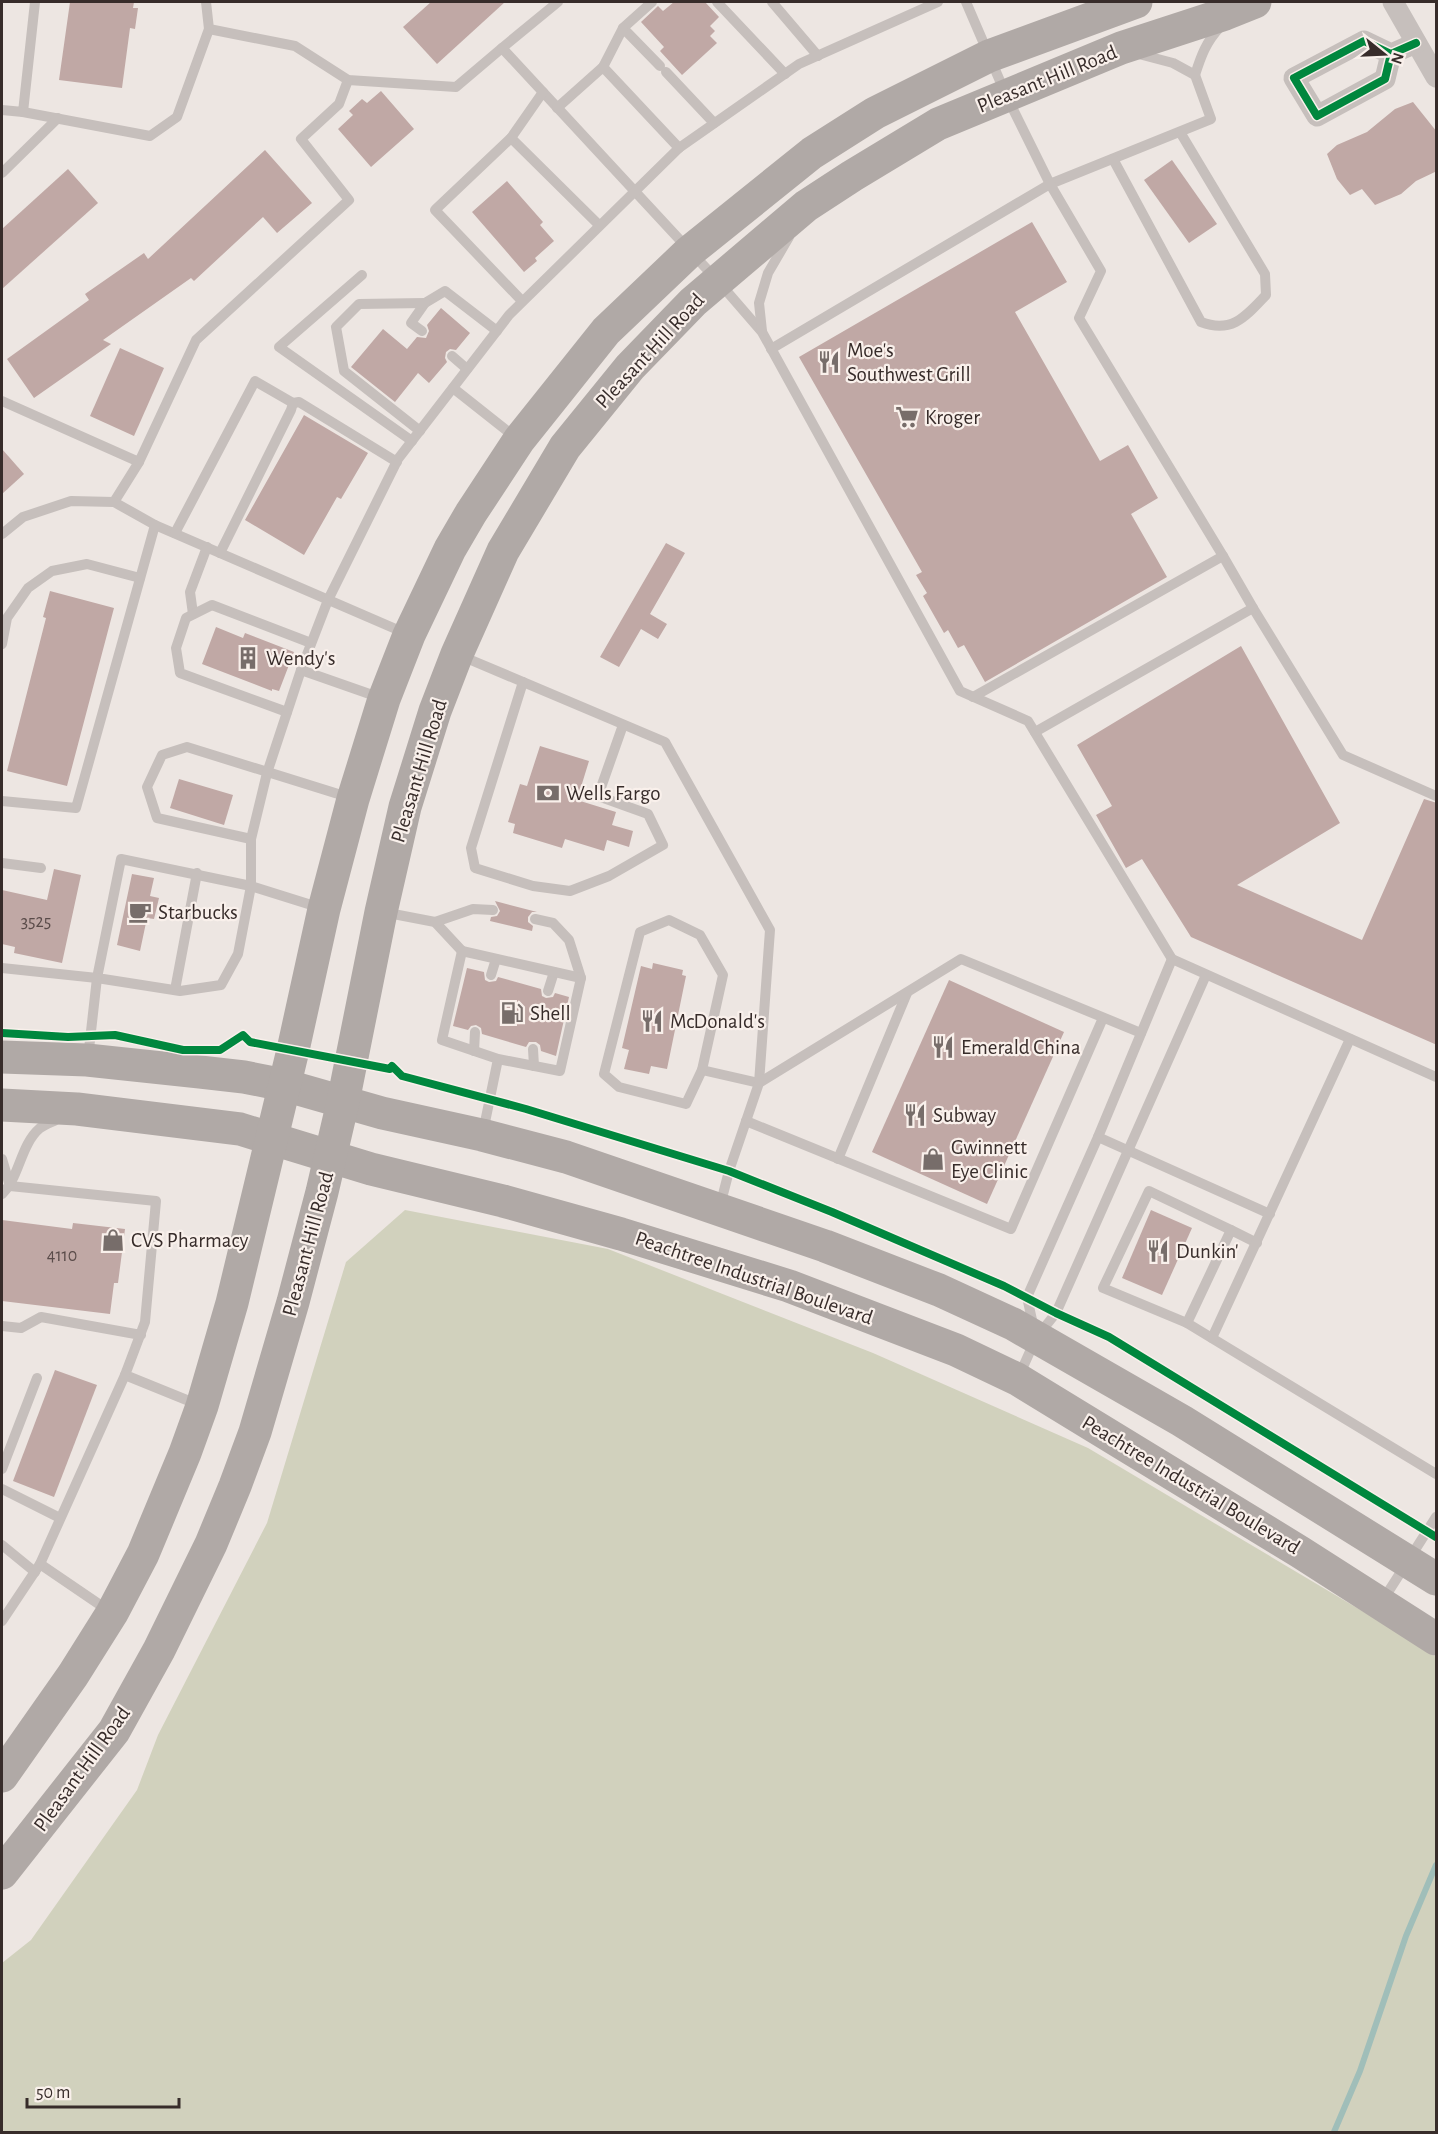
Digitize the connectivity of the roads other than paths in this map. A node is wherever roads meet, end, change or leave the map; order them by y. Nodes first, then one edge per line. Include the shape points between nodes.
1 (35, 2) edge
2 (206, 2) edge
3 (558, 2) edge
4 (652, 2) edge
5 (717, 2) edge
6 (772, 2) edge
7 (938, 2) edge
8 (966, 2) edge
9 (1136, 2) edge
10 (1255, 2) edge
11 (1393, 2) edge
12 (1225, 14) junction
13 (623, 28) junction
14 (209, 29) junction
15 (1416, 43) junction
16 (502, 48) junction
17 (1121, 48) junction
18 (1391, 54) dead end
19 (818, 56) junction
20 (990, 56) junction
21 (603, 67) junction
22 (1435, 71) edge
23 (786, 74) junction
24 (1195, 75) junction
25 (348, 80) junction
26 (543, 92) junction
27 (1006, 95) junction
28 (557, 108) junction
29 (2, 110) edge
30 (23, 112) junction
31 (58, 118) junction
32 (714, 123) junction
33 (1180, 132) junction
34 (511, 138) junction
35 (679, 148) junction
36 (1113, 159) junction
37 (2, 173) edge
38 (1050, 184) junction
39 (634, 190) junction
40 (806, 206) junction
41 (598, 225) junction
42 (690, 251) junction
43 (362, 275) dead end
44 (717, 280) junction
45 (522, 301) junction
46 (425, 303) junction
47 (497, 330) junction
48 (422, 331) dead end
49 (762, 332) junction
50 (771, 349) junction
51 (452, 356) dead end
52 (467, 369) junction
53 (453, 388) junction
54 (2, 401) edge
55 (293, 403) junction
56 (420, 431) junction
57 (519, 440) junction
58 (412, 441) junction
59 (139, 462) junction
60 (397, 462) junction
61 (114, 502) junction
62 (155, 525) junction
63 (175, 533) junction
64 (2, 534) edge
65 (207, 547) junction
66 (220, 553) junction
67 (1223, 556) junction
68 (140, 578) junction
69 (328, 600) junction
70 (1253, 608) junction
71 (193, 614) junction
72 (409, 634) junction
73 (311, 643) junction
74 (2, 644) edge
75 (457, 654) junction
76 (301, 670) junction
77 (524, 682) junction
78 (973, 697) junction
79 (384, 699) junction
80 (287, 712) junction
81 (623, 725) junction
82 (1035, 732) junction
83 (267, 773) junction
84 (1437, 796) edge
85 (353, 799) junction
86 (2, 801) edge
87 (251, 840) junction
88 (2, 863) edge
89 (41, 868) dead end
90 (197, 873) junction
91 (251, 885) junction
92 (324, 909) junction
93 (493, 910) dead end
94 (381, 912) junction
95 (535, 919) dead end
96 (435, 922) junction
97 (462, 951) junction
98 (496, 959) junction
99 (1172, 959) junction
100 (2, 968) edge
101 (554, 972) junction
102 (491, 975) dead end
103 (1206, 975) junction
104 (98, 978) junction
105 (582, 978) junction
106 (175, 990) junction
107 (548, 991) dead end
108 (907, 992) junction
109 (1103, 1018) junction
110 (475, 1032) dead end
111 (1141, 1033) junction
112 (1350, 1039) junction
113 (533, 1049) dead end
114 (474, 1051) junction
115 (2, 1057) edge
116 (498, 1059) junction
117 (87, 1060) junction
118 (534, 1066) junction
119 (702, 1070) junction
120 (1437, 1077) edge
121 (759, 1083) junction
122 (284, 1085) junction
123 (343, 1102) junction
124 (2, 1105) edge
125 (77, 1109) junction
126 (746, 1121) junction
127 (482, 1135) junction
128 (272, 1137) junction
129 (1098, 1137) junction
130 (1128, 1150) junction
131 (331, 1156) junction
132 (2, 1159) edge
133 (838, 1159) junction
134 (10, 1186) junction
135 (2, 1194) edge
136 (720, 1209) junction
137 (1270, 1214) junction
138 (1231, 1230) junction
139 (1257, 1243) junction
140 (1186, 1323) junction
141 (2, 1326) edge
142 (141, 1335) junction
143 (1036, 1338) junction
144 (1212, 1338) junction
145 (126, 1375) junction
146 (37, 1378) dead end
147 (1017, 1379) junction
148 (202, 1406) junction
149 (2, 1469) edge
150 (1437, 1474) edge
151 (2, 1489) edge
152 (1437, 1517) edge
153 (60, 1518) junction
154 (2, 1545) edge
155 (1409, 1561) junction
156 (37, 1568) junction
157 (1437, 1579) edge
158 (1381, 1603) junction
159 (112, 1613) junction
160 (2, 1621) edge
161 (1437, 1639) edge
162 (2, 1776) edge
163 (2, 1874) edge

1 - 30 lane
2 - 14 lane
3 - 16 lane
4 - 13 lane
5 - 23 lane
6 - 19 lane
7 - 19 lane
8 - 20 lane
9 - 20 highway, Pleasant Hill Road
10 - 12 highway, Pleasant Hill Road
11 - 15 street
12 - 17 highway, Pleasant Hill Road
12 - 24 lane via 1202,52
13 - 21 lane
13 - 32 lane
14 - 25 lane via 295,46
14 - 31 lane via 177,117 150,136
15 - 18 street
15 - 22 street
16 - 25 lane via 456,87
16 - 26 lane
17 - 24 lane via 1173,63
17 - 27 highway, Pleasant Hill Road
19 - 23 lane
20 - 27 lane
20 - 42 highway, Pleasant Hill Road via 875,113 812,153
21 - 28 lane
21 - 35 lane
23 - 32 lane
24 - 33 lane via 1211,119
25 - 59 lane via 339,104 301,139 349,200 196,340
26 - 28 lane
26 - 34 lane
27 - 38 lane
27 - 40 highway, Pleasant Hill Road via 938,124
28 - 39 lane
29 - 30 lane
30 - 31 lane
31 - 37 lane
32 - 35 lane
33 - 36 lane
33 - 36 lane via 1264,274 1266,296 1240,321 1214,327 1201,322
34 - 41 lane
34 - 45 lane via 435,210
35 - 39 lane
36 - 38 lane
38 - 50 lane
38 - 67 lane via 1101,271 1079,318
39 - 41 lane
39 - 42 lane
40 - 44 highway, Pleasant Hill Road
40 - 49 lane via 768,273 759,303
41 - 45 lane
42 - 44 lane
42 - 57 highway, Pleasant Hill Road via 606,332
43 - 58 lane via 279,347
44 - 49 lane
44 - 75 highway, Pleasant Hill Road via 630,367 565,447 503,551
45 - 47 lane
46 - 47 lane via 445,291
46 - 48 lane via 411,322
46 - 56 lane via 359,304 336,327 344,371
47 - 52 lane
49 - 50 lane
50 - 78 lane via 960,691
51 - 52 lane
52 - 53 lane
53 - 56 lane
53 - 57 lane
54 - 59 lane
55 - 60 lane via 299,402
55 - 63 lane via 255,381
55 - 66 lane
56 - 58 lane
57 - 72 highway, Pleasant Hill Road via 450,549
58 - 60 lane
59 - 61 lane
60 - 69 lane
61 - 62 lane
61 - 64 lane via 71,501 24,517
62 - 63 lane
62 - 68 lane
63 - 65 lane
65 - 66 lane
65 - 71 lane via 190,592
66 - 69 lane
67 - 70 lane
67 - 78 lane
68 - 74 lane via 87,564 52,571 28,588 7,618
68 - 86 lane via 76,808
69 - 72 lane
69 - 73 lane
70 - 82 lane
70 - 84 lane via 1343,755
71 - 73 lane via 212,605
71 - 80 lane via 186,618 176,648 180,673
72 - 79 highway, Pleasant Hill Road
73 - 76 lane
75 - 77 lane
75 - 94 highway, Pleasant Hill Road via 405,807
76 - 79 lane
76 - 80 lane
77 - 81 lane
77 - 81 lane via 471,848 475,868 533,886 570,891 609,876 663,845 648,813 598,796
78 - 82 lane via 1028,721
79 - 85 highway, Pleasant Hill Road
80 - 83 lane
81 - 121 lane via 665,742 770,930
82 - 99 lane
83 - 85 lane
83 - 87 lane
83 - 87 lane via 187,747 162,755 147,787 157,818
85 - 92 highway, Pleasant Hill Road
87 - 91 lane
88 - 89 lane
90 - 91 lane
90 - 104 lane via 121,859
90 - 106 lane
91 - 92 lane
91 - 106 lane via 238,954 221,985
92 - 122 highway, Pleasant Hill Road
93 - 96 lane via 473,909
94 - 96 lane
94 - 123 highway, Pleasant Hill Road
95 - 105 lane via 553,923 569,940
96 - 97 lane
97 - 98 lane
97 - 114 lane via 442,1040
98 - 101 lane
98 - 102 lane
99 - 103 lane
99 - 111 lane
100 - 104 lane
101 - 105 lane
101 - 107 lane
103 - 112 lane
103 - 130 lane
104 - 106 lane
104 - 117 lane
105 - 118 lane via 560,1071
108 - 109 lane via 961,959
108 - 121 lane
108 - 133 lane
109 - 111 lane
109 - 133 lane via 1011,1229
110 - 114 lane
111 - 129 lane
112 - 120 lane
112 - 137 lane
113 - 118 lane
114 - 116 lane
115 - 117 highway
116 - 118 lane
116 - 127 lane
117 - 122 highway via 222,1074
119 - 119 lane via 723,975 700,935 669,920 640,932 604,1074 619,1087 686,1104
119 - 121 lane
121 - 126 lane
122 - 123 highway
122 - 128 highway, Pleasant Hill Road
123 - 127 highway
123 - 131 highway, Pleasant Hill Road
124 - 125 highway, Peachtree Industrial Boulevard
125 - 128 highway, Peachtree Industrial Boulevard via 240,1129
125 - 134 lane via 39,1129
126 - 133 lane
126 - 136 lane
127 - 136 highway via 566,1157
128 - 131 highway, Peachtree Industrial Boulevard
128 - 148 highway, Pleasant Hill Road via 232,1303
129 - 130 lane
129 - 143 lane via 1027,1297
130 - 137 lane
130 - 143 lane via 1056,1313
131 - 147 highway, Peachtree Industrial Boulevard via 610,1231 789,1286 956,1350
131 - 163 highway, Pleasant Hill Road via 255,1432 211,1544 114,1731
132 - 134 lane
134 - 135 lane
134 - 142 lane via 156,1201
136 - 143 highway via 939,1290
137 - 139 lane
138 - 139 lane
138 - 140 lane
138 - 140 lane via 1149,1191 1102,1288
139 - 144 lane
140 - 144 lane
141 - 142 lane via 21,1328 40,1317
142 - 145 lane
143 - 147 lane
143 - 155 highway via 1182,1421
144 - 150 lane
145 - 148 lane
145 - 153 lane
146 - 149 lane
147 - 158 highway, Peachtree Industrial Boulevard
148 - 159 highway, Pleasant Hill Road via 162,1512
151 - 153 lane
152 - 155 lane
153 - 156 lane
154 - 156 lane
155 - 157 highway
155 - 158 lane
156 - 159 lane
156 - 160 lane
158 - 161 highway, Peachtree Industrial Boulevard
159 - 162 highway, Pleasant Hill Road

